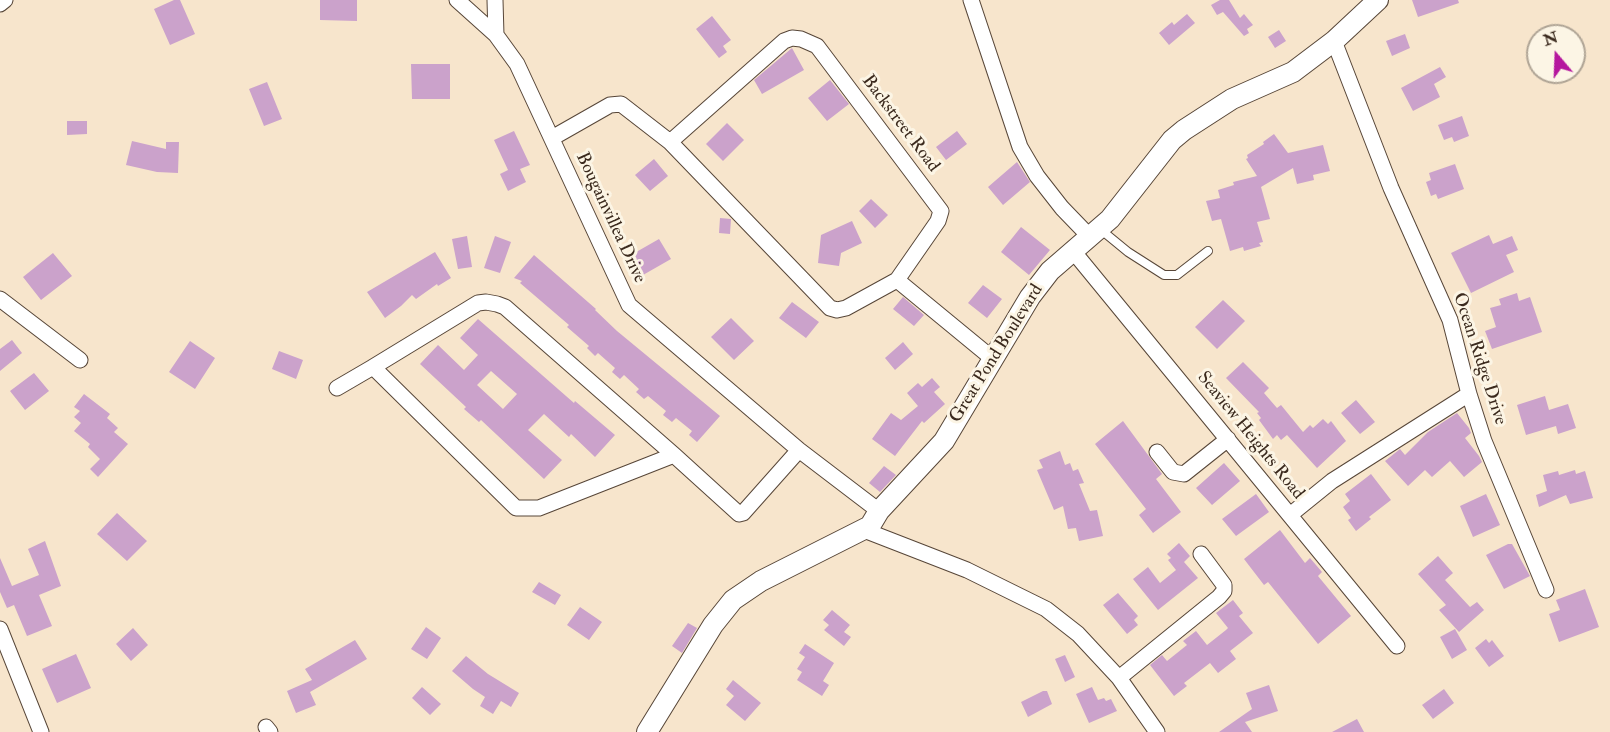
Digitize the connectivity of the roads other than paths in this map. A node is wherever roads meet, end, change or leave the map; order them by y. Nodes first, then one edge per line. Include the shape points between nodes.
1 (5, 0) edge
2 (457, 0) edge
3 (495, 0) edge
4 (971, 0) edge
5 (1378, 0) edge
6 (0, 4) edge
7 (496, 35) junction
8 (1334, 41) junction
9 (552, 138) junction
10 (670, 142) junction
11 (1095, 233) junction
12 (1073, 251) junction
13 (1208, 251) dead end
14 (897, 280) junction
15 (0, 299) edge
16 (993, 359) junction
17 (80, 360) dead end
18 (373, 367) junction
19 (338, 388) dead end
20 (1469, 394) junction
21 (1228, 439) junction
22 (799, 450) junction
23 (1157, 452) dead end
24 (674, 455) junction
25 (879, 511) junction
26 (1290, 514) junction
27 (864, 530) junction
28 (1201, 554) dead end
29 (1545, 590) dead end
30 (0, 629) edge
31 (1397, 646) dead end
32 (1119, 678) junction
33 (42, 732) edge
34 (647, 732) edge
35 (1157, 732) edge

1 - 6 street
2 - 7 street, Bougainvillea Drive
3 - 7 street
4 - 11 street via 1020,147 1062,208
5 - 8 street, Great Pond Boulevard
7 - 9 street, Bougainvillea Drive via 518,64
8 - 11 street, Great Pond Boulevard via 1293,72 1232,99 1178,134
8 - 20 street, Ocean Ridge Drive via 1391,188 1450,320
9 - 10 street via 610,105 621,104
9 - 22 street, Bougainvillea Drive via 629,305
10 - 14 street via 830,308 846,308
10 - 14 street, Backstreet Road via 784,41 801,39 817,46 941,211
11 - 12 street, Great Pond Boulevard
11 - 13 lane via 1164,275 1177,275
12 - 16 street, Great Pond Boulevard via 1050,271 1030,297
12 - 21 street, Seaview Heights Road
14 - 16 street
15 - 17 street
16 - 25 street, Great Pond Boulevard via 944,441
18 - 19 street
18 - 24 street via 516,508 539,507
18 - 24 street via 478,303 497,304
20 - 26 street via 1332,481
20 - 29 street, Ocean Ridge Drive via 1484,441
21 - 23 street via 1184,474 1173,472
21 - 26 street, Seaview Heights Road
22 - 24 street via 739,514
22 - 25 street, Bougainvillea Drive
25 - 27 street, Great Pond Boulevard
26 - 31 street, Seaview Heights Road
27 - 32 street via 967,570 1046,609 1078,634
27 - 34 street, Great Pond Boulevard via 761,580 733,600 713,625
28 - 32 street via 1224,585 1224,591
30 - 33 street
32 - 35 street

